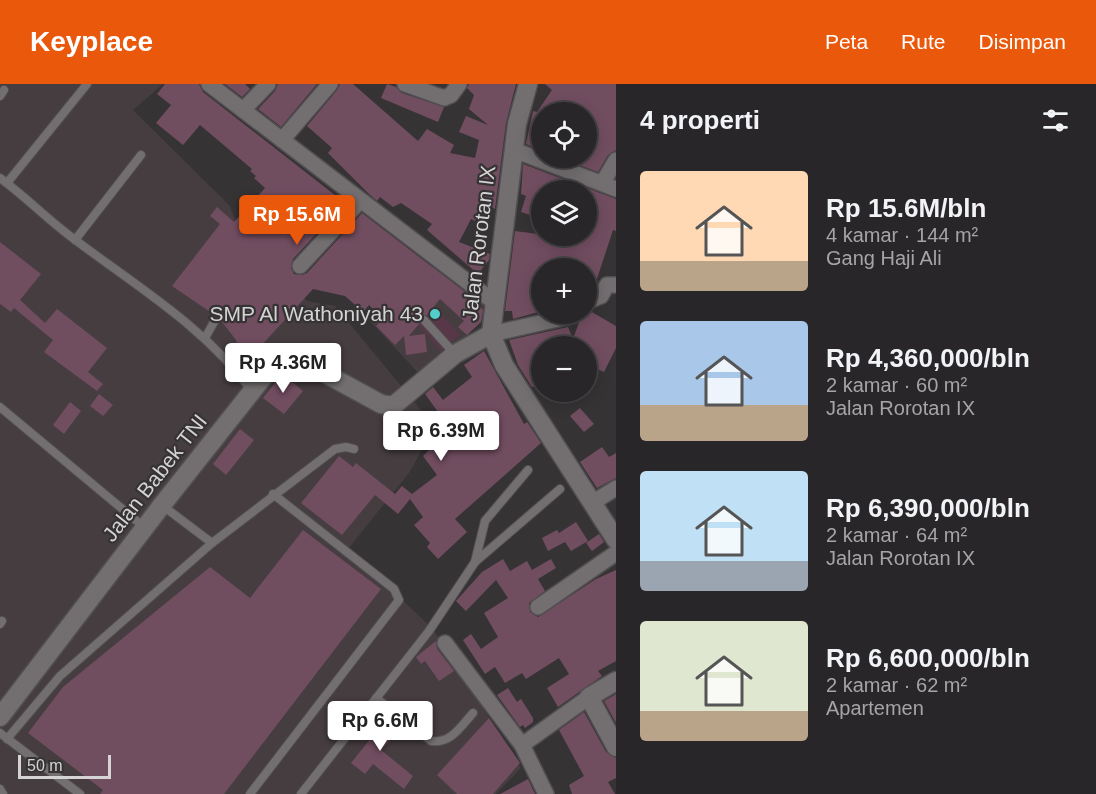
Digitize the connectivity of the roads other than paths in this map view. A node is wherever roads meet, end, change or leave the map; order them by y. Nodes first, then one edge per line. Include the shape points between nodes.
1 (87, 84) edge
2 (209, 84) edge
3 (268, 84) edge
4 (330, 84) edge
5 (405, 84) edge
6 (459, 84) edge
7 (528, 84) edge
8 (243, 110) junction
9 (282, 140) junction
10 (514, 150) junction
11 (141, 155) dead end
12 (616, 160) edge
13 (4, 180) edge
14 (610, 185) edge
15 (360, 201) junction
16 (75, 240) junction
17 (300, 266) dead end
18 (616, 285) edge
19 (597, 298) edge
20 (494, 302) junction
21 (423, 320) dead end
22 (214, 322) dead end
23 (536, 324) edge
24 (491, 334) junction
25 (205, 338) junction
26 (454, 354) junction
27 (251, 390) junction
28 (0, 407) edge
29 (354, 449) dead end
30 (528, 470) dead end
31 (616, 488) edge
32 (560, 489) dead end
33 (273, 494) junction
34 (592, 503) junction
35 (162, 505) junction
36 (144, 528) junction
37 (616, 540) edge
38 (212, 543) junction
39 (616, 553) edge
40 (475, 561) junction
41 (538, 607) dead end
42 (445, 643) dead end
43 (616, 681) edge
44 (589, 697) junction
45 (376, 698) junction
46 (473, 713) dead end
47 (0, 717) edge
48 (0, 734) edge
49 (7, 739) junction
50 (522, 746) junction
51 (616, 747) edge
52 (0, 789) edge
53 (3, 794) edge
54 (80, 794) edge
55 (250, 794) edge
56 (301, 794) edge
57 (546, 794) edge

1 - 13 lane
2 - 8 street
3 - 8 street
4 - 9 street
5 - 6 street via 444,98
7 - 10 street, Jalan Rorotan IX
8 - 9 street
9 - 15 street
10 - 14 street
10 - 20 street, Jalan Rorotan IX
11 - 16 lane
12 - 14 street
13 - 16 lane
15 - 17 street
15 - 20 street
16 - 25 lane
18 - 19 street via 607,285
20 - 24 street, Jalan Rorotan IX
21 - 26 lane
22 - 25 lane
23 - 24 street
24 - 26 street, Jalan Rorotan IX
24 - 34 street via 504,364
25 - 27 lane via 233,365
26 - 27 street, Jalan Rorotan IX via 393,405 381,404 288,356 276,361
27 - 35 street, Jalan Babek TNI
28 - 36 lane
29 - 33 lane via 335,449
30 - 40 lane via 485,521
31 - 34 street
32 - 40 lane
33 - 38 lane
33 - 55 lane via 394,589 399,600
34 - 37 street
35 - 36 street, Jalan Babek TNI
35 - 38 lane
36 - 47 street, Jalan Babek TNI
38 - 49 lane via 60,676
39 - 41 street
40 - 45 lane via 429,631
42 - 50 street
43 - 44 street
44 - 50 street
44 - 51 street
45 - 46 lane via 431,741 450,738
45 - 56 lane
48 - 49 lane
49 - 54 lane
50 - 57 street
52 - 53 lane

